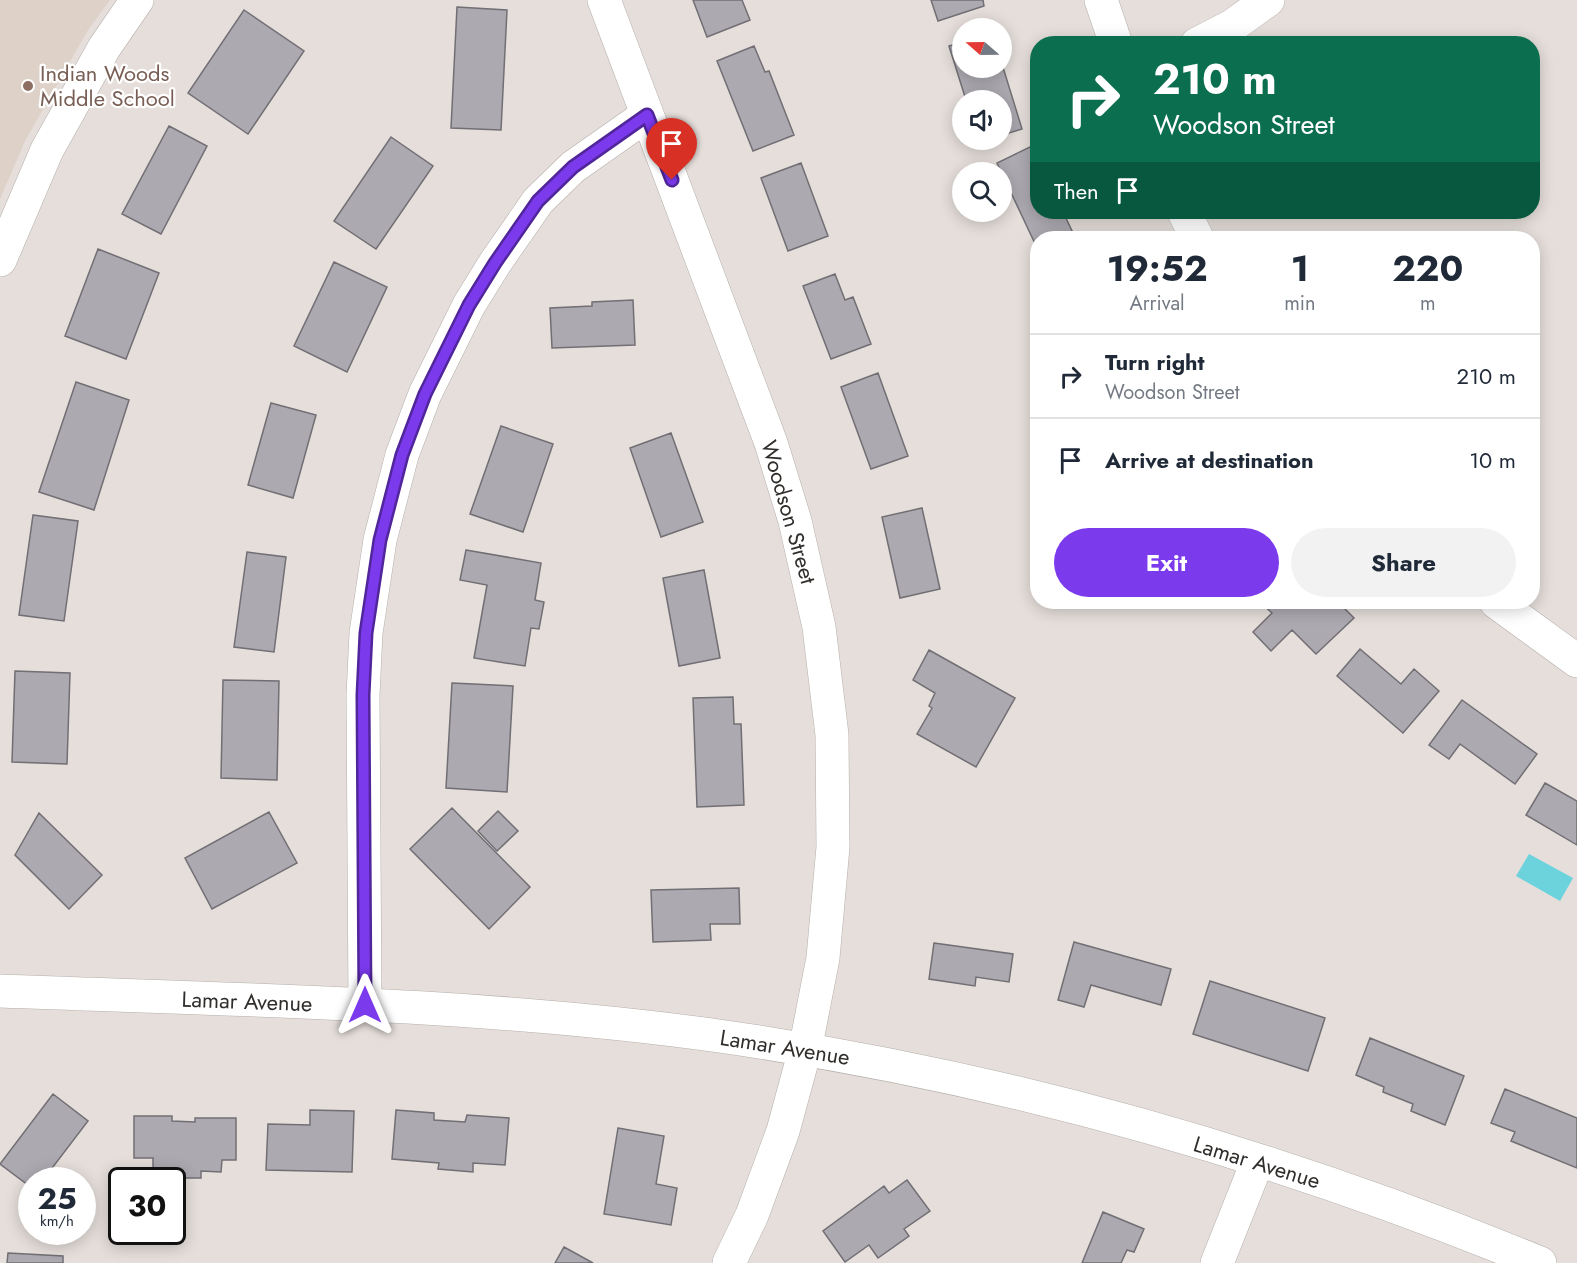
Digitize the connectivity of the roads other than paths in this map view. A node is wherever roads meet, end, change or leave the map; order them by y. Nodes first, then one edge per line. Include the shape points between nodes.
1 (137, 0) edge
2 (604, 0) edge
3 (1101, 0) edge
4 (1268, 0) edge
5 (1113, 36) edge
6 (1213, 36) edge
7 (647, 115) junction
8 (0, 260) edge
9 (1508, 609) edge
10 (1573, 648) edge
11 (0, 991) edge
12 (365, 1005) junction
13 (805, 1050) junction
14 (1258, 1160) junction
15 (729, 1263) edge
16 (1217, 1263) edge
17 (1540, 1263) edge

1 - 8 street via 104,48 47,150
2 - 7 street, Woodson Street
3 - 5 street
4 - 6 street
7 - 12 street via 573,167 538,201 469,305 425,394 402,455 380,540 366,633
7 - 13 street, Woodson Street via 771,444 795,521 819,627 832,735 833,847 823,958
9 - 10 street
11 - 12 street, Lamar Avenue
12 - 13 street, Lamar Avenue via 589,1021
13 - 14 street, Lamar Avenue via 871,1060 1066,1105
13 - 15 street, Woodson Street via 783,1131 752,1215
14 - 16 street
14 - 17 street, Lamar Avenue via 1447,1225

